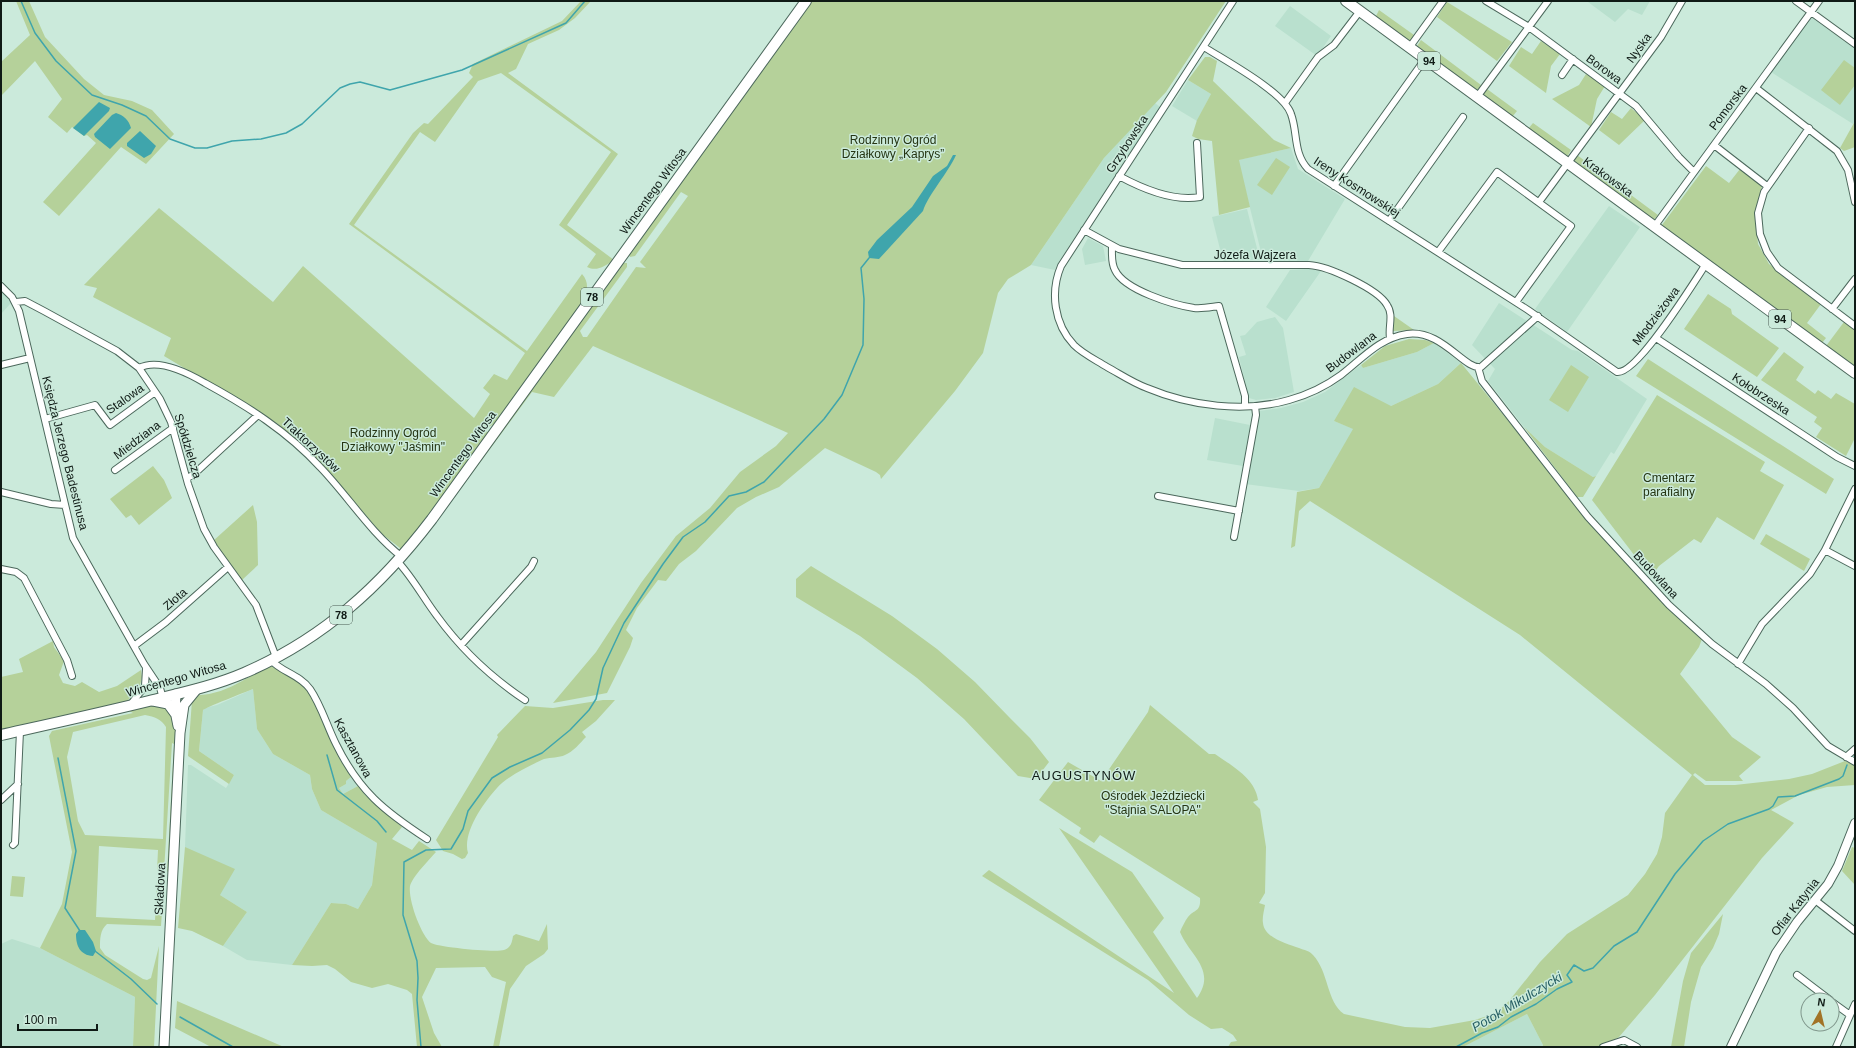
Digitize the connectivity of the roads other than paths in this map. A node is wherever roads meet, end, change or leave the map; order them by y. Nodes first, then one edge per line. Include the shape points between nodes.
1 (806, 1) edge
2 (1234, 1) edge
3 (1346, 1) edge
4 (1443, 1) edge
5 (1486, 1) edge
6 (1548, 1) edge
7 (1682, 1) edge
8 (1796, 1) edge
9 (1819, 1) edge
10 (1360, 12) junction
11 (1811, 12) junction
12 (1529, 27) junction
13 (1855, 44) edge
14 (1204, 46) junction
15 (1410, 48) junction
16 (1425, 59) junction
17 (1573, 60) junction
18 (1562, 74) dead end
19 (1756, 88) junction
20 (1620, 94) junction
21 (1477, 97) junction
22 (1286, 103) junction
23 (1463, 117) dead end
24 (1809, 128) junction
25 (1197, 143) dead end
26 (1714, 145) junction
27 (1568, 163) junction
28 (1694, 172) junction
29 (1119, 176) junction
30 (1334, 186) junction
31 (1767, 186) junction
32 (1539, 202) junction
33 (1855, 202) edge
34 (1389, 221) junction
35 (1654, 227) junction
36 (1084, 230) junction
37 (1112, 246) junction
38 (1438, 252) junction
39 (1706, 264) junction
40 (1855, 279) edge
41 (1, 286) edge
42 (16, 302) junction
43 (1516, 302) junction
44 (1055, 305) joint
45 (1832, 308) junction
46 (1538, 316) junction
47 (1855, 326) edge
48 (1390, 338) junction
49 (1656, 338) junction
50 (30, 358) junction
51 (1, 365) edge
52 (138, 368) junction
53 (1478, 368) junction
54 (1855, 373) edge
55 (155, 392) junction
56 (1245, 406) junction
57 (1255, 406) junction
58 (258, 415) junction
59 (45, 419) junction
60 (173, 428) junction
61 (1855, 466) edge
62 (115, 470) dead end
63 (186, 478) junction
64 (1855, 489) edge
65 (1, 492) edge
66 (1158, 496) dead end
67 (65, 504) junction
68 (1239, 511) junction
69 (1234, 536) dead end
70 (1825, 550) junction
71 (400, 559) junction
72 (534, 561) dead end
73 (228, 566) junction
74 (1855, 566) edge
75 (1, 569) edge
76 (461, 645) junction
77 (134, 646) junction
78 (274, 658) junction
79 (144, 664) junction
80 (1738, 664) junction
81 (72, 676) dead end
82 (158, 685) junction
83 (144, 689) junction
84 (197, 689) junction
85 (176, 694) junction
86 (154, 700) junction
87 (526, 700) dead end
88 (127, 706) junction
89 (179, 716) junction
90 (20, 731) junction
91 (1, 735) edge
92 (1855, 749) edge
93 (1846, 757) junction
94 (1855, 762) edge
95 (18, 784) junction
96 (1, 800) edge
97 (1855, 823) edge
98 (427, 839) dead end
99 (13, 845) dead end
100 (1815, 900) junction
101 (1855, 931) edge
102 (1797, 975) dead end
103 (1819, 992) edge
104 (1855, 1004) edge
105 (1840, 1008) edge
106 (1850, 1015) junction
107 (164, 1047) edge
108 (1603, 1047) edge
109 (1637, 1047) edge
110 (1731, 1047) edge
111 (1836, 1047) edge

1 - 71 main road, Wincentego Witosa / 78 via 432,519
2 - 14 street, Grzybowska
3 - 10 main road, Krakowska / 94
4 - 15 street
5 - 12 street, Borowa
6 - 12 street
7 - 20 street, Nyska via 1665,32
8 - 11 street
9 - 11 street, Pomorska
10 - 15 main road, Krakowska / 94
10 - 22 street via 1334,45 1318,57
11 - 13 street
11 - 19 street, Pomorska
12 - 17 street, Borowa
12 - 21 street
14 - 22 street
14 - 29 street, Grzybowska
15 - 16 main road, Krakowska / 94
16 - 21 main road, Krakowska / 94
16 - 30 street
17 - 18 street
17 - 20 street, Borowa
19 - 24 street
19 - 26 street, Pomorska
20 - 27 street, Nyska
20 - 28 street, Borowa via 1636,106
21 - 27 main road, Krakowska / 94
22 - 30 street, Ireny Kosmowskiej via 1291,113 1297,149 1303,164
23 - 34 street
24 - 31 street
24 - 33 street via 1838,151 1848,170
25 - 29 street via 1200,197 1169,196 1144,189
26 - 28 street, Pomorska
26 - 31 street
27 - 32 street, Nyska
27 - 35 main road, Krakowska / 94
28 - 35 street, Pomorska
29 - 36 street, Grzybowska
30 - 34 street, Ireny Kosmowskiej
31 - 45 street via 1757,218 1766,252 1778,268
32 - 38 street via 1497,172
32 - 43 street via 1571,226
34 - 38 street, Ireny Kosmowskiej
35 - 39 main road, Krakowska / 94
36 - 37 street, Józefa Wajzera
36 - 44 street, Grzybowska via 1064,259 1058,273
37 - 48 street, Józefa Wajzera via 1188,266 1309,265 1330,269 1384,300 1390,312
37 - 56 street via 1115,272 1123,280 1155,298 1194,308 1218,306 1245,396
38 - 43 street, Ireny Kosmowskiej
39 - 49 street, Młodzieżowa
39 - 54 main road, Krakowska / 94
40 - 45 street
41 - 42 street, Księdza Jerzego Badestinusa
42 - 50 street, Księdza Jerzego Badestinusa
42 - 52 street, Spółdzielcza via 25,302 44,310 116,351
43 - 46 street, Ireny Kosmowskiej
44 - 56 street, Budowlana via 1062,328 1074,344 1092,358 1137,384 1194,402
45 - 47 street
46 - 49 street, Młodzieżowa via 1619,372 1629,367
46 - 53 street via 1487,363
48 - 53 street, Budowlana via 1408,334 1435,338
48 - 57 street, Budowlana via 1339,377 1309,394
49 - 61 street, Kołobrzeska via 1831,453
50 - 51 street
50 - 59 street, Księdza Jerzego Badestinusa
52 - 55 street, Spółdzielcza
52 - 58 street, Traktorzystów via 150,366 181,370
53 - 80 street, Budowlana via 1481,379 1596,526 1687,623
55 - 59 street, Stalowa via 110,425 95,405
55 - 60 street, Spółdzielcza
56 - 57 street, Budowlana
57 - 68 street via 1256,415
58 - 63 street via 193,475
58 - 71 street, Traktorzystów via 283,432 317,463
59 - 67 street, Księdza Jerzego Badestinusa
60 - 62 street, Miedziana
60 - 63 street, Spółdzielcza
63 - 73 street, Spółdzielcza via 204,529
64 - 70 street
65 - 67 street via 52,504
66 - 68 street
67 - 77 street, Księdza Jerzego Badestinusa via 76,544
68 - 69 street
70 - 74 street
70 - 80 street via 1810,574 1762,624
71 - 76 street, Traktorzystów via 440,621
71 - 78 main road, Wincentego Witosa / 78 via 374,587 340,616
72 - 76 street
73 - 77 street, Złota via 166,622
73 - 78 street, Spółdzielcza via 256,605
75 - 81 street via 16,572 24,578 67,660
76 - 87 street, Traktorzystów via 506,686
77 - 79 street, Księdza Jerzego Badestinusa
78 - 84 main road, Wincentego Witosa / 78 via 240,674
78 - 98 street, Kasztanowa via 311,690 336,744 363,789 395,817
79 - 82 street, Księdza Jerzego Badestinusa
79 - 83 street, Księdza Jerzego Badestinusa via 147,678
80 - 93 street, Budowlana via 1766,684 1793,708 1824,742
82 - 85 street, Księdza Jerzego Badestinusa
82 - 86 street, Księdza Jerzego Badestinusa via 162,694
83 - 86 street, Księdza Jerzego Badestinusa via 144,696
83 - 88 street via 134,702
84 - 85 main road, Wincentego Witosa / 78
84 - 89 main road, Składowa via 185,702
85 - 86 main road, Wincentego Witosa / 78
85 - 89 main road, Składowa
86 - 88 main road, Wincentego Witosa / 78
86 - 89 main road via 168,704
88 - 90 main road, Wincentego Witosa / 78
89 - 107 main road, Składowa
90 - 91 main road, Wincentego Witosa / 78
90 - 95 street
92 - 93 street
93 - 94 street, Budowlana
95 - 96 street
95 - 99 street
97 - 100 street, Ofiar Katynia via 1833,875
100 - 101 street
100 - 110 street, Ofiar Katynia via 1776,953
102 - 103 street
104 - 106 street
105 - 106 street
106 - 111 street
108 - 109 street via 1621,1040 1626,1040

